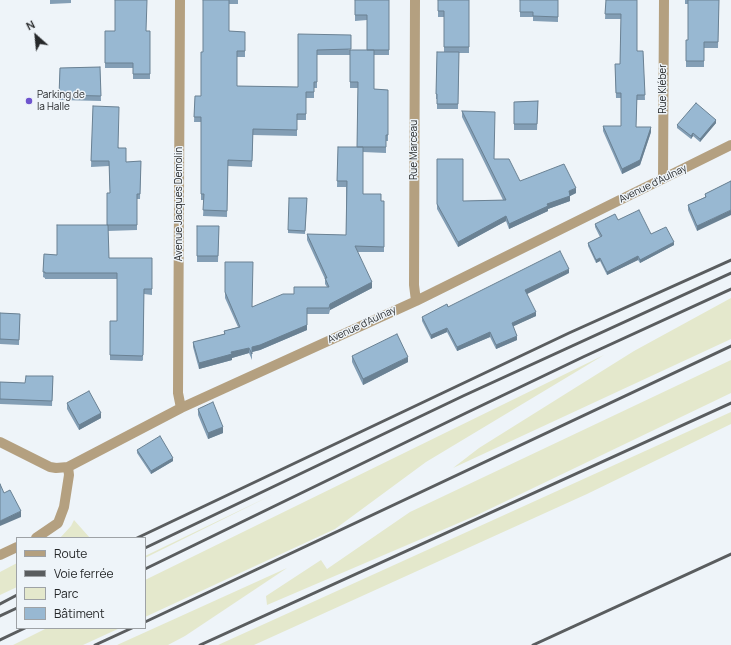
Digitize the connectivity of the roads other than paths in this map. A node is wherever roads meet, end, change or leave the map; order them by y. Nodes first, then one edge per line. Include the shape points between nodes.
1 (180, 0) edge
2 (415, 0) edge
3 (664, 0) edge
4 (731, 145) edge
5 (663, 179) junction
6 (416, 301) junction
7 (181, 408) junction
8 (0, 442) edge
9 (68, 467) junction
10 (37, 537) edge
11 (16, 547) edge
12 (0, 555) edge

1 - 7 street, Avenue Jacques Demolin via 178,393
2 - 6 street, Rue Marceau
3 - 5 street, Rue Kléber
4 - 5 street, Avenue d'Aulnay
5 - 6 street, Avenue d'Aulnay
6 - 7 street, Avenue d'Aulnay
7 - 9 street, Avenue d'Aulnay
8 - 9 street via 50,467
9 - 10 street via 64,507 58,523
11 - 12 street

